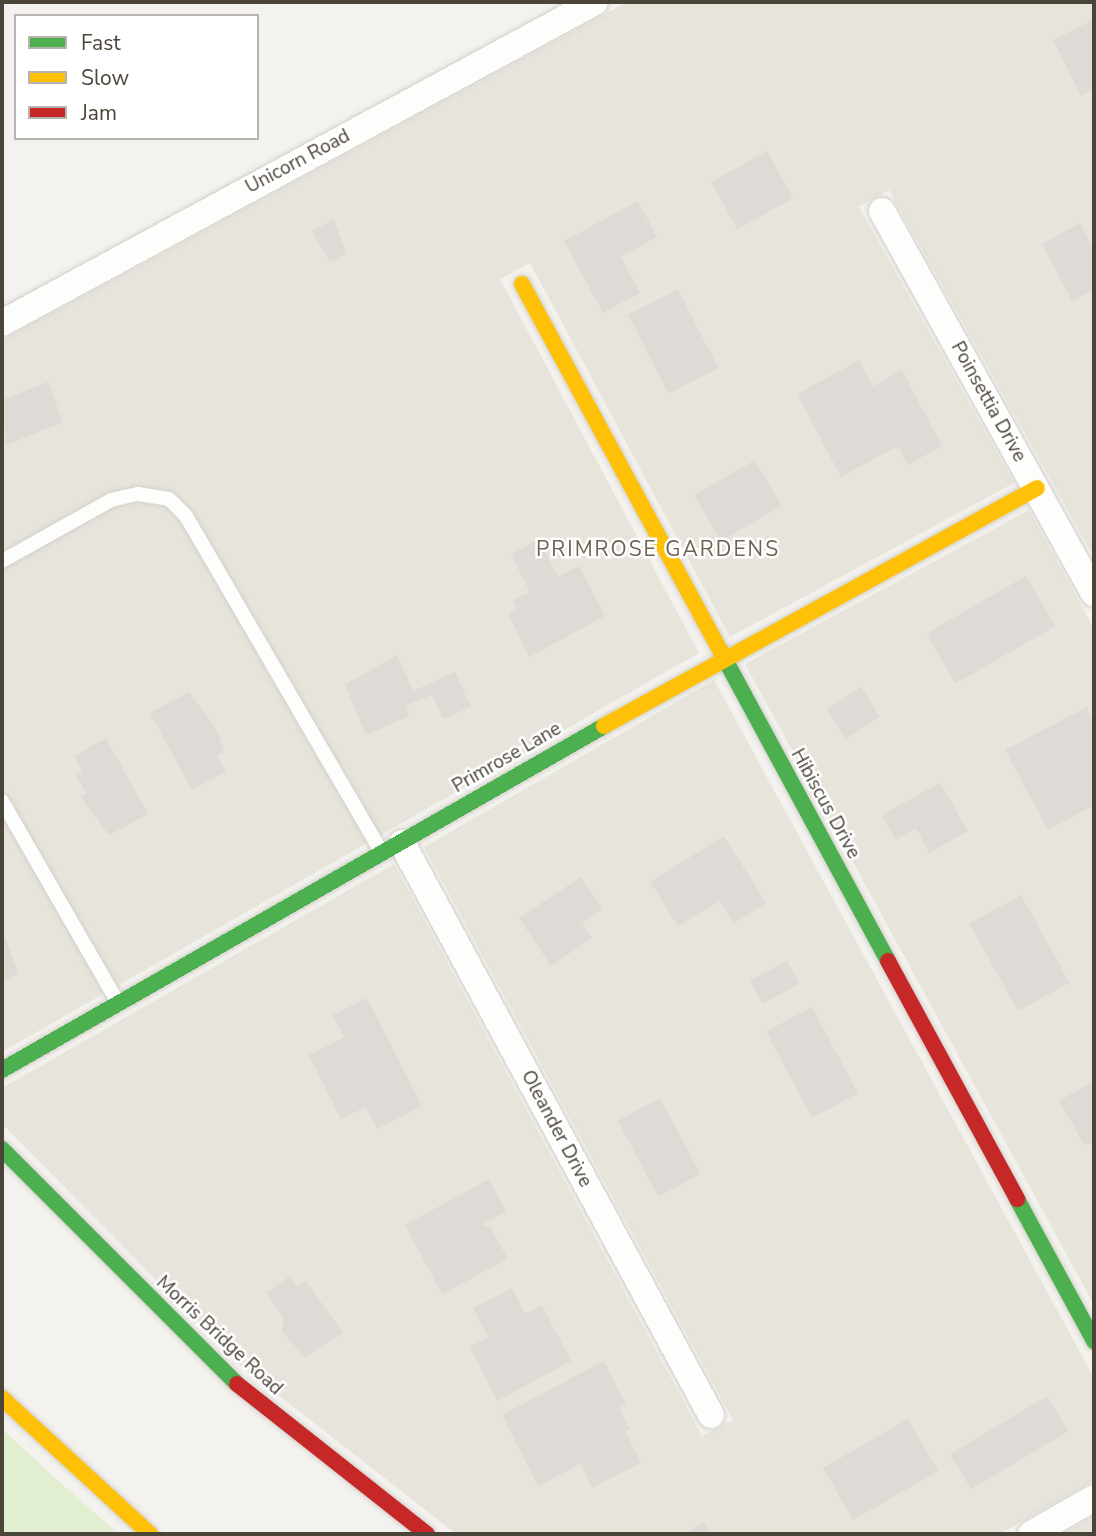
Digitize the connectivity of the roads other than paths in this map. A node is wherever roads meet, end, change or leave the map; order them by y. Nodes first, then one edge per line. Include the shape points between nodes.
1 (595, 2) edge
2 (881, 211) dead end
3 (522, 284) dead end
4 (2, 323) edge
5 (1037, 488) junction
6 (2, 561) edge
7 (1094, 593) edge
8 (722, 659) junction
9 (2, 801) edge
10 (392, 848) junction
11 (118, 1004) junction
12 (2, 1070) edge
13 (2, 1149) edge
14 (1094, 1341) edge
15 (2, 1398) edge
16 (710, 1415) dead end
17 (1094, 1498) edge
18 (150, 1534) edge
19 (427, 1534) edge
20 (1031, 1534) edge

1 - 4 street, Unicorn Road
2 - 5 street, Poinsettia Drive
3 - 8 main road, Hibiscus Drive
5 - 7 street, Poinsettia Drive
5 - 8 main road, Primrose Lane
6 - 10 lane via 111,500 138,494 169,499 186,516
8 - 10 main road, Primrose Lane
8 - 14 main road, Hibiscus Drive
9 - 11 lane
10 - 11 main road, Primrose Lane
10 - 16 street, Oleander Drive
11 - 12 main road, Primrose Lane
13 - 19 main road, Morris Bridge Road via 228,1377
15 - 18 main road
17 - 20 street

